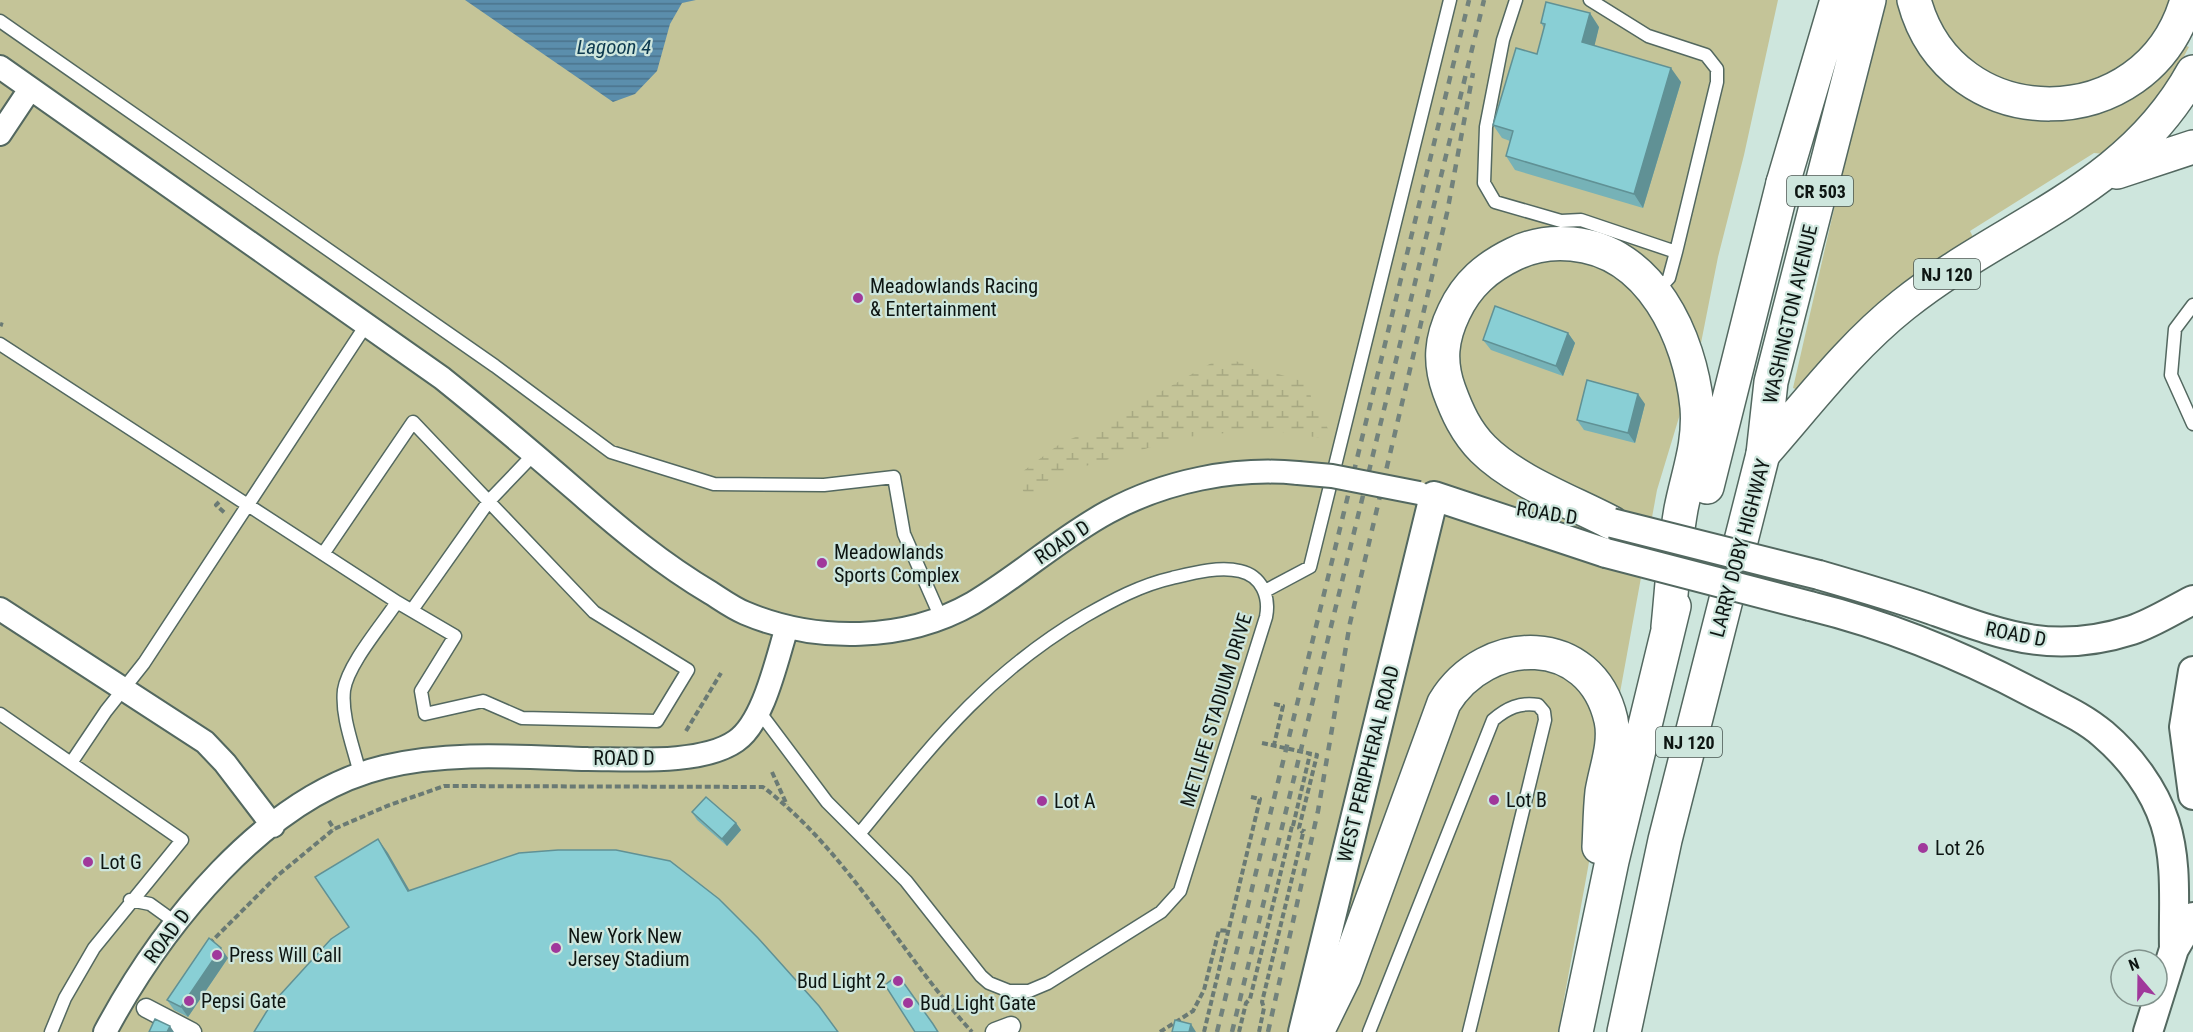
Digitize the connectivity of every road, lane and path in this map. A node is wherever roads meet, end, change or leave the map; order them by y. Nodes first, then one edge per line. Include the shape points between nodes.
1 (1450, 0) edge
2 (1515, 0) edge
3 (1590, 0) edge
4 (1814, 0) edge
5 (1837, 0) edge
6 (1869, 0) edge
7 (1914, 0) edge
8 (2187, 0) edge
9 (0, 21) edge
10 (0, 67) edge
11 (2193, 72) edge
12 (30, 89) junction
13 (0, 134) edge
14 (2193, 147) edge
15 (2101, 177) junction
16 (1783, 183) junction
17 (1676, 252) junction
18 (1655, 292) junction
19 (2193, 305) edge
20 (366, 325) junction
21 (0, 344) edge
22 (2193, 424) edge
23 (534, 454) junction
24 (1763, 454) junction
25 (1426, 494) junction
26 (489, 501) junction
27 (216, 505) dead end
28 (248, 505) junction
29 (228, 514) dead end
30 (1609, 538) junction
31 (323, 554) junction
32 (1265, 591) junction
33 (2193, 600) edge
34 (397, 602) junction
35 (0, 609) edge
36 (412, 610) junction
37 (941, 618) junction
38 (787, 627) junction
39 (1668, 627) junction
40 (2193, 671) edge
41 (721, 673) dead end
42 (123, 690) junction
43 (1274, 704) dead end
44 (758, 710) junction
45 (0, 714) edge
46 (686, 731) dead end
47 (1262, 743) dead end
48 (1274, 746) junction
49 (1310, 754) junction
50 (71, 763) junction
51 (772, 772) dead end
52 (360, 774) junction
53 (2193, 795) edge
54 (1251, 797) dead end
55 (787, 806) junction
56 (330, 821) dead end
57 (273, 826) junction
58 (334, 829) junction
59 (860, 833) junction
60 (130, 900) junction
61 (2193, 917) edge
62 (175, 922) junction
63 (1596, 930) junction
64 (1228, 931) junction
65 (204, 949) edge
66 (2174, 949) junction
67 (1250, 999) junction
68 (1262, 1002) junction
69 (1252, 1005) dead end
70 (1258, 1006) dead end
71 (146, 1008) dead end
72 (51, 1032) edge
73 (105, 1032) edge
74 (192, 1032) edge
75 (972, 1032) edge
76 (1160, 1032) edge
77 (1204, 1032) edge
78 (1239, 1032) edge
79 (1259, 1032) edge
80 (1303, 1032) edge
81 (1317, 1032) edge
82 (1369, 1032) edge
83 (1469, 1032) edge
84 (1576, 1032) edge
85 (1624, 1032) edge
86 (2148, 1032) edge

1 - 32 lane via 1310,567
2 - 17 lane via 1486,127 1484,183 1496,202 1561,221 1581,220
3 - 17 lane via 1648,36 1706,55 1717,69
4 - 16 main road, NJ 120
5 - 16 main road, CR 503
6 - 24 main road, WASHINGTON AVENUE / CR 503 via 1771,382
7 - 8 main road via 1923,29 1960,73 1984,89 2012,100 2056,105 2105,94 2142,71 2172,36
9 - 37 lane via 611,452 714,484 824,485 894,477 904,534
10 - 12 street
11 - 15 main road, LARRY DOBY HIGHWAY / NJ 120 via 2158,125
12 - 13 street
12 - 20 street
14 - 15 main road
15 - 24 main road, LARRY DOBY HIGHWAY / NJ 120 via 1903,304 1852,352
16 - 39 main road, NJ 120
17 - 18 lane via 1668,278
18 - 30 main road via 1626,264 1596,249 1563,243 1533,247 1494,264 1470,284 1448,323 1441,348 1453,400 1463,424 1483,449
18 - 39 main road via 1681,339 1697,408 1695,458 1681,509
19 - 22 lane via 2175,328 2171,375
20 - 23 street via 442,378
20 - 28 lane
21 - 28 lane
23 - 26 lane
23 - 38 street via 673,570 743,612
24 - 85 main road, LARRY DOBY HIGHWAY / NJ 120 via 1665,840
25 - 30 street, ROAD D
25 - 37 street, ROAD D, bridge via 1332,476 1263,471 1218,476 1153,492 1089,523 975,601
25 - 80 street, WEST PERIPHERAL ROAD
26 - 31 lane via 413,422
26 - 36 lane
26 - 36 lane via 594,612 688,670 657,721 522,718 483,701 425,714 421,691 455,636
27 - 29 path
28 - 31 lane
28 - 42 lane
30 - 33 street, ROAD D, bridge via 1819,575 1991,632 2036,641 2072,642 2113,636
30 - 66 street, ROAD D, bridge via 1945,650 2088,722 2117,747 2145,784 2165,823 2174,875
31 - 34 lane
32 - 59 lane, METLIFE STADIUM DRIVE via 1245,572 1212,570 1145,586 1107,603 1012,666 957,716
32 - 59 lane, METLIFE STADIUM DRIVE via 1266,617 1180,891 1161,912 1048,983 1019,992 989,983 906,881
34 - 36 lane
34 - 52 lane via 349,674 344,690
35 - 42 street
37 - 38 street, ROAD D via 865,634
38 - 44 street, ROAD D
39 - 63 main road, NJ 120
40 - 53 street via 2184,727
41 - 46 path
42 - 50 lane
42 - 57 street via 205,742
43 - 48 path via 1283,706
44 - 52 street, ROAD D via 735,742 690,756 637,760 466,756 427,759
44 - 59 lane, METLIFE STADIUM DRIVE via 827,802
45 - 50 lane
47 - 48 path
48 - 49 path
49 - 67 path
49 - 68 path via 1317,755 1299,828 1303,831
50 - 60 lane via 182,840
51 - 55 path
52 - 57 street, ROAD D via 314,796
54 - 64 path via 1260,799
55 - 58 path via 763,787 444,786
55 - 75 path via 843,867
56 - 58 path
57 - 62 street, ROAD D via 217,875
58 - 65 path via 277,876
60 - 62 lane via 150,904
60 - 72 lane via 93,948
61 - 66 street
62 - 73 street, ROAD D via 140,971
63 - 81 main road via 1602,793 1612,735 1609,711 1592,681 1571,663 1545,653 1502,656 1466,675 1444,704 1348,965
63 - 84 main road, NJ 120
64 - 76 path via 1219,930 1204,990 1192,1011
64 - 77 path
66 - 86 street
67 - 69 path
67 - 78 path
68 - 70 path
68 - 79 path
71 - 74 street
82 - 83 lane via 1493,720 1519,705 1538,705 1545,720

